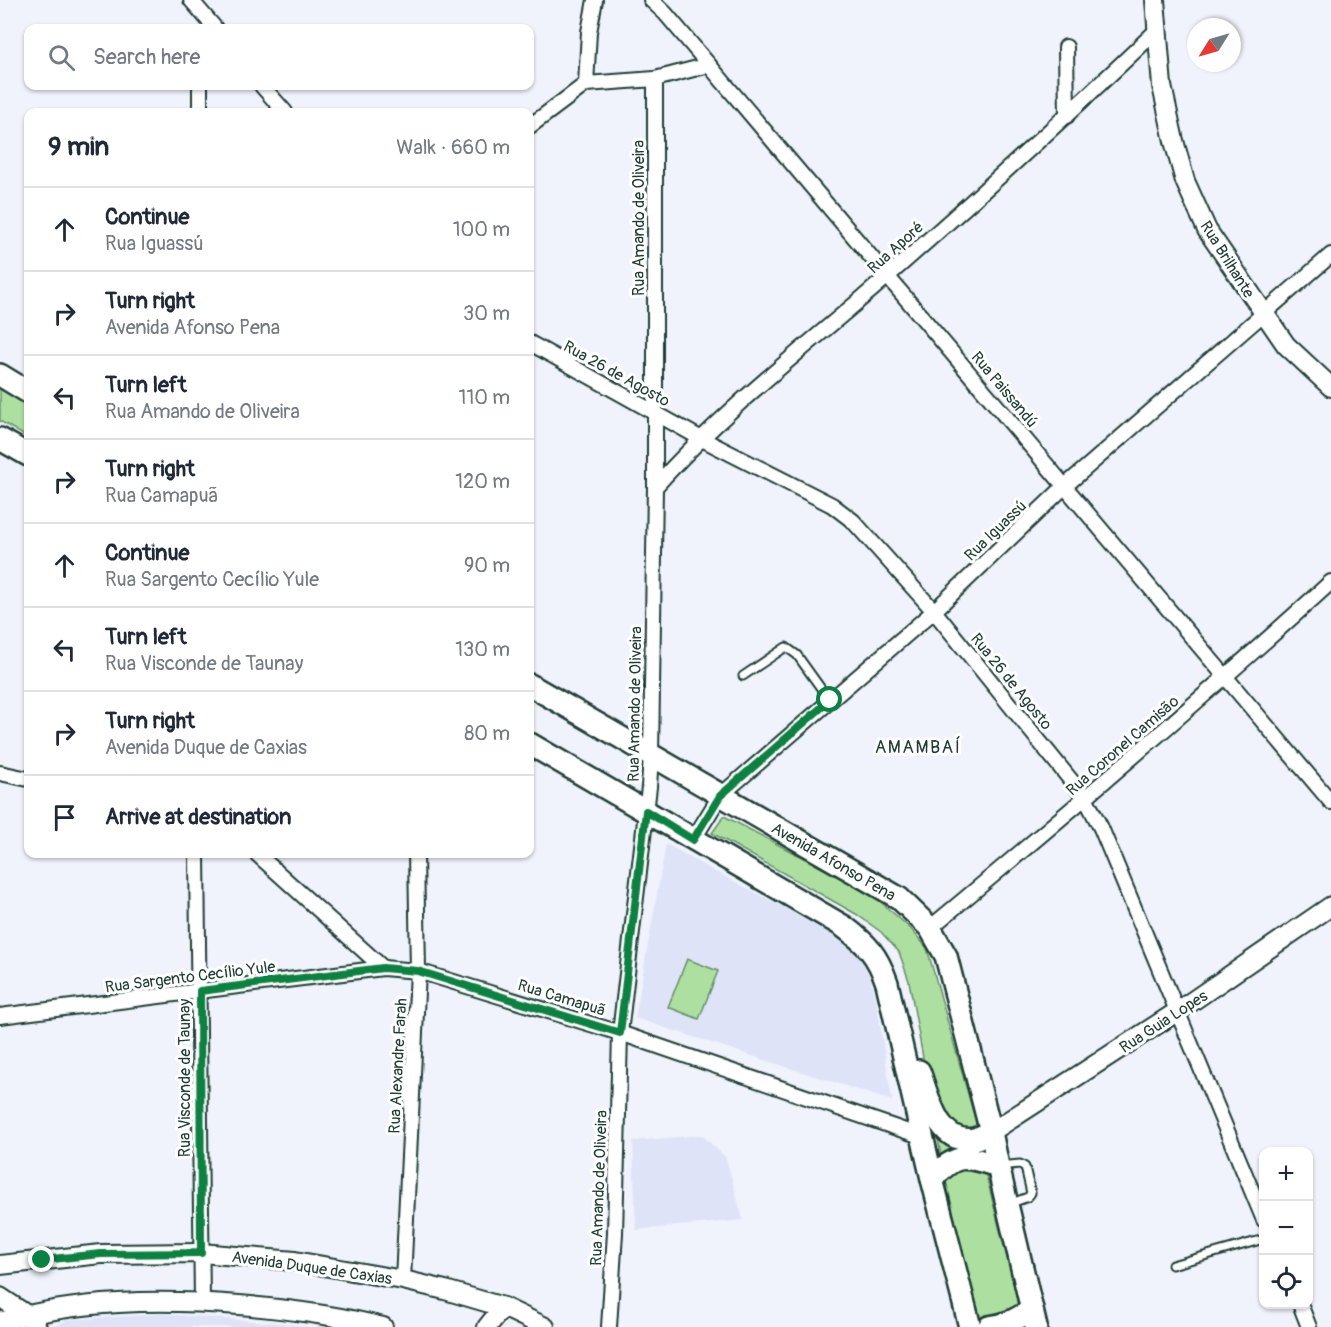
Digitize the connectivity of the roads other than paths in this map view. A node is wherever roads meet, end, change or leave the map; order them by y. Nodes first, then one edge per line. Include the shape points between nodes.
1 (191, 0) edge
2 (595, 0) edge
3 (651, 0) edge
4 (1155, 0) edge
5 (201, 12) junction
6 (201, 24) edge
7 (212, 24) edge
8 (1156, 31) junction
9 (1066, 47) dead end
10 (709, 65) junction
11 (655, 79) junction
12 (586, 84) junction
13 (200, 90) edge
14 (266, 90) edge
15 (200, 108) edge
16 (281, 108) edge
17 (1067, 116) junction
18 (534, 123) edge
19 (1331, 255) edge
20 (887, 276) junction
21 (1263, 315) junction
22 (534, 345) edge
23 (0, 375) edge
24 (1331, 387) edge
25 (24, 390) edge
26 (654, 413) junction
27 (0, 438) edge
28 (700, 438) junction
29 (24, 453) edge
30 (1065, 486) junction
31 (655, 487) junction
32 (1331, 582) edge
33 (934, 611) junction
34 (743, 676) dead end
35 (1225, 678) junction
36 (534, 687) edge
37 (830, 700) junction
38 (534, 746) edge
39 (651, 755) junction
40 (0, 773) edge
41 (24, 777) edge
42 (720, 796) junction
43 (1086, 799) junction
44 (1331, 802) edge
45 (646, 811) junction
46 (693, 840) junction
47 (197, 858) edge
48 (261, 858) edge
49 (416, 858) edge
50 (1331, 906) edge
51 (930, 928) junction
52 (383, 968) junction
53 (418, 971) junction
54 (887, 983) junction
55 (200, 991) junction
56 (1178, 1011) junction
57 (0, 1016) edge
58 (620, 1033) junction
59 (991, 1132) junction
60 (923, 1137) junction
61 (998, 1167) junction
62 (932, 1179) junction
63 (1259, 1210) edge
64 (1259, 1240) edge
65 (201, 1253) junction
66 (1172, 1264) dead end
67 (0, 1265) edge
68 (403, 1280) junction
69 (0, 1297) edge
70 (202, 1302) junction
71 (503, 1307) junction
72 (1302, 1309) edge
73 (1034, 1318) edge
74 (32, 1321) edge
75 (0, 1322) edge
76 (978, 1326) edge
77 (383, 1327) edge
78 (487, 1327) edge
79 (545, 1327) edge
80 (609, 1327) edge
81 (1310, 1327) edge

1 - 5 street
2 - 12 street
3 - 10 street, Rua Paissandú
4 - 8 main road, Rua Brilhante
5 - 6 street
5 - 7 street
8 - 17 street, Rua Aporé
8 - 21 main road, Rua Brilhante via 1162,86 1185,181 1207,230
9 - 17 street
10 - 11 street
10 - 20 street, Rua Paissandú
11 - 12 street
11 - 26 street, Rua Amando de Oliveira
12 - 18 street
13 - 15 street
14 - 16 street
17 - 20 street, Rua Aporé
19 - 21 street, Rua Iguassú
20 - 28 street, Rua Aporé
20 - 30 street, Rua Paissandú
21 - 24 main road, Rua Brilhante via 1286,345
21 - 30 street, Rua Iguassú
22 - 26 street, Rua 26 de Agosto
23 - 25 main road
26 - 28 street, Rua 26 de Agosto
26 - 31 street, Rua Amando de Oliveira
27 - 29 main road
28 - 31 street, Rua Aporé
28 - 33 street, Rua 26 de Agosto via 832,505 853,521
30 - 33 street, Rua Iguassú
30 - 35 street, Rua Paissandú
31 - 39 street, Rua Amando de Oliveira
32 - 35 street, Rua Coronel Camisão
33 - 37 street, Rua Iguassú
33 - 43 street, Rua 26 de Agosto
34 - 37 lane via 786,647 797,655
35 - 43 street, Rua Coronel Camisão
35 - 44 street, Rua Paissandú
36 - 39 main road, Avenida Afonso Pena
37 - 42 street, Rua Iguassú
38 - 45 main road
39 - 42 main road, Avenida Afonso Pena
39 - 45 street, Rua Amando de Oliveira
40 - 41 street
42 - 46 street, Rua Iguassú
42 - 51 main road, Avenida Afonso Pena via 899,898
43 - 51 street, Rua Coronel Camisão
43 - 56 street, Rua 26 de Agosto
45 - 46 main road
45 - 58 street, Rua Amando de Oliveira
46 - 54 main road via 843,926 868,945
47 - 55 street, Rua Visconde de Taunay
48 - 52 street
49 - 53 street, Rua Alexandre Farah
50 - 56 main road, Rua Guia Lopes
51 - 59 main road, Avenida Afonso Pena via 946,956
52 - 53 street, Rua Camapuã
52 - 55 street, Rua Sargento Cecílio Yule
53 - 58 street, Rua Camapuã
53 - 68 street, Rua Alexandre Farah
54 - 59 main road via 944,1130 972,1140
54 - 60 main road
55 - 57 street, Rua Sargento Cecílio Yule
55 - 65 street, Rua Visconde de Taunay
56 - 59 main road, Rua Guia Lopes
56 - 63 street, Rua 26 de Agosto
58 - 60 street, Rua Camapuã
58 - 80 street, Rua Amando de Oliveira
59 - 61 main road, Avenida Afonso Pena
60 - 62 main road
61 - 62 main road via 973,1158 960,1159 947,1163
61 - 73 main road, Avenida Afonso Pena
62 - 76 main road
64 - 66 lane
65 - 67 main road, Avenida Duque de Caxias via 101,1254
65 - 68 main road, Avenida Duque de Caxias via 295,1261
65 - 70 street, Rua Visconde de Taunay
68 - 71 main road, Avenida Duque de Caxias
69 - 74 main road
70 - 74 main road via 100,1304
70 - 77 main road via 318,1313
71 - 78 main road
71 - 79 main road, Avenida Duque de Caxias
72 - 81 street
73 - 76 main road via 1001,1326
74 - 75 main road

